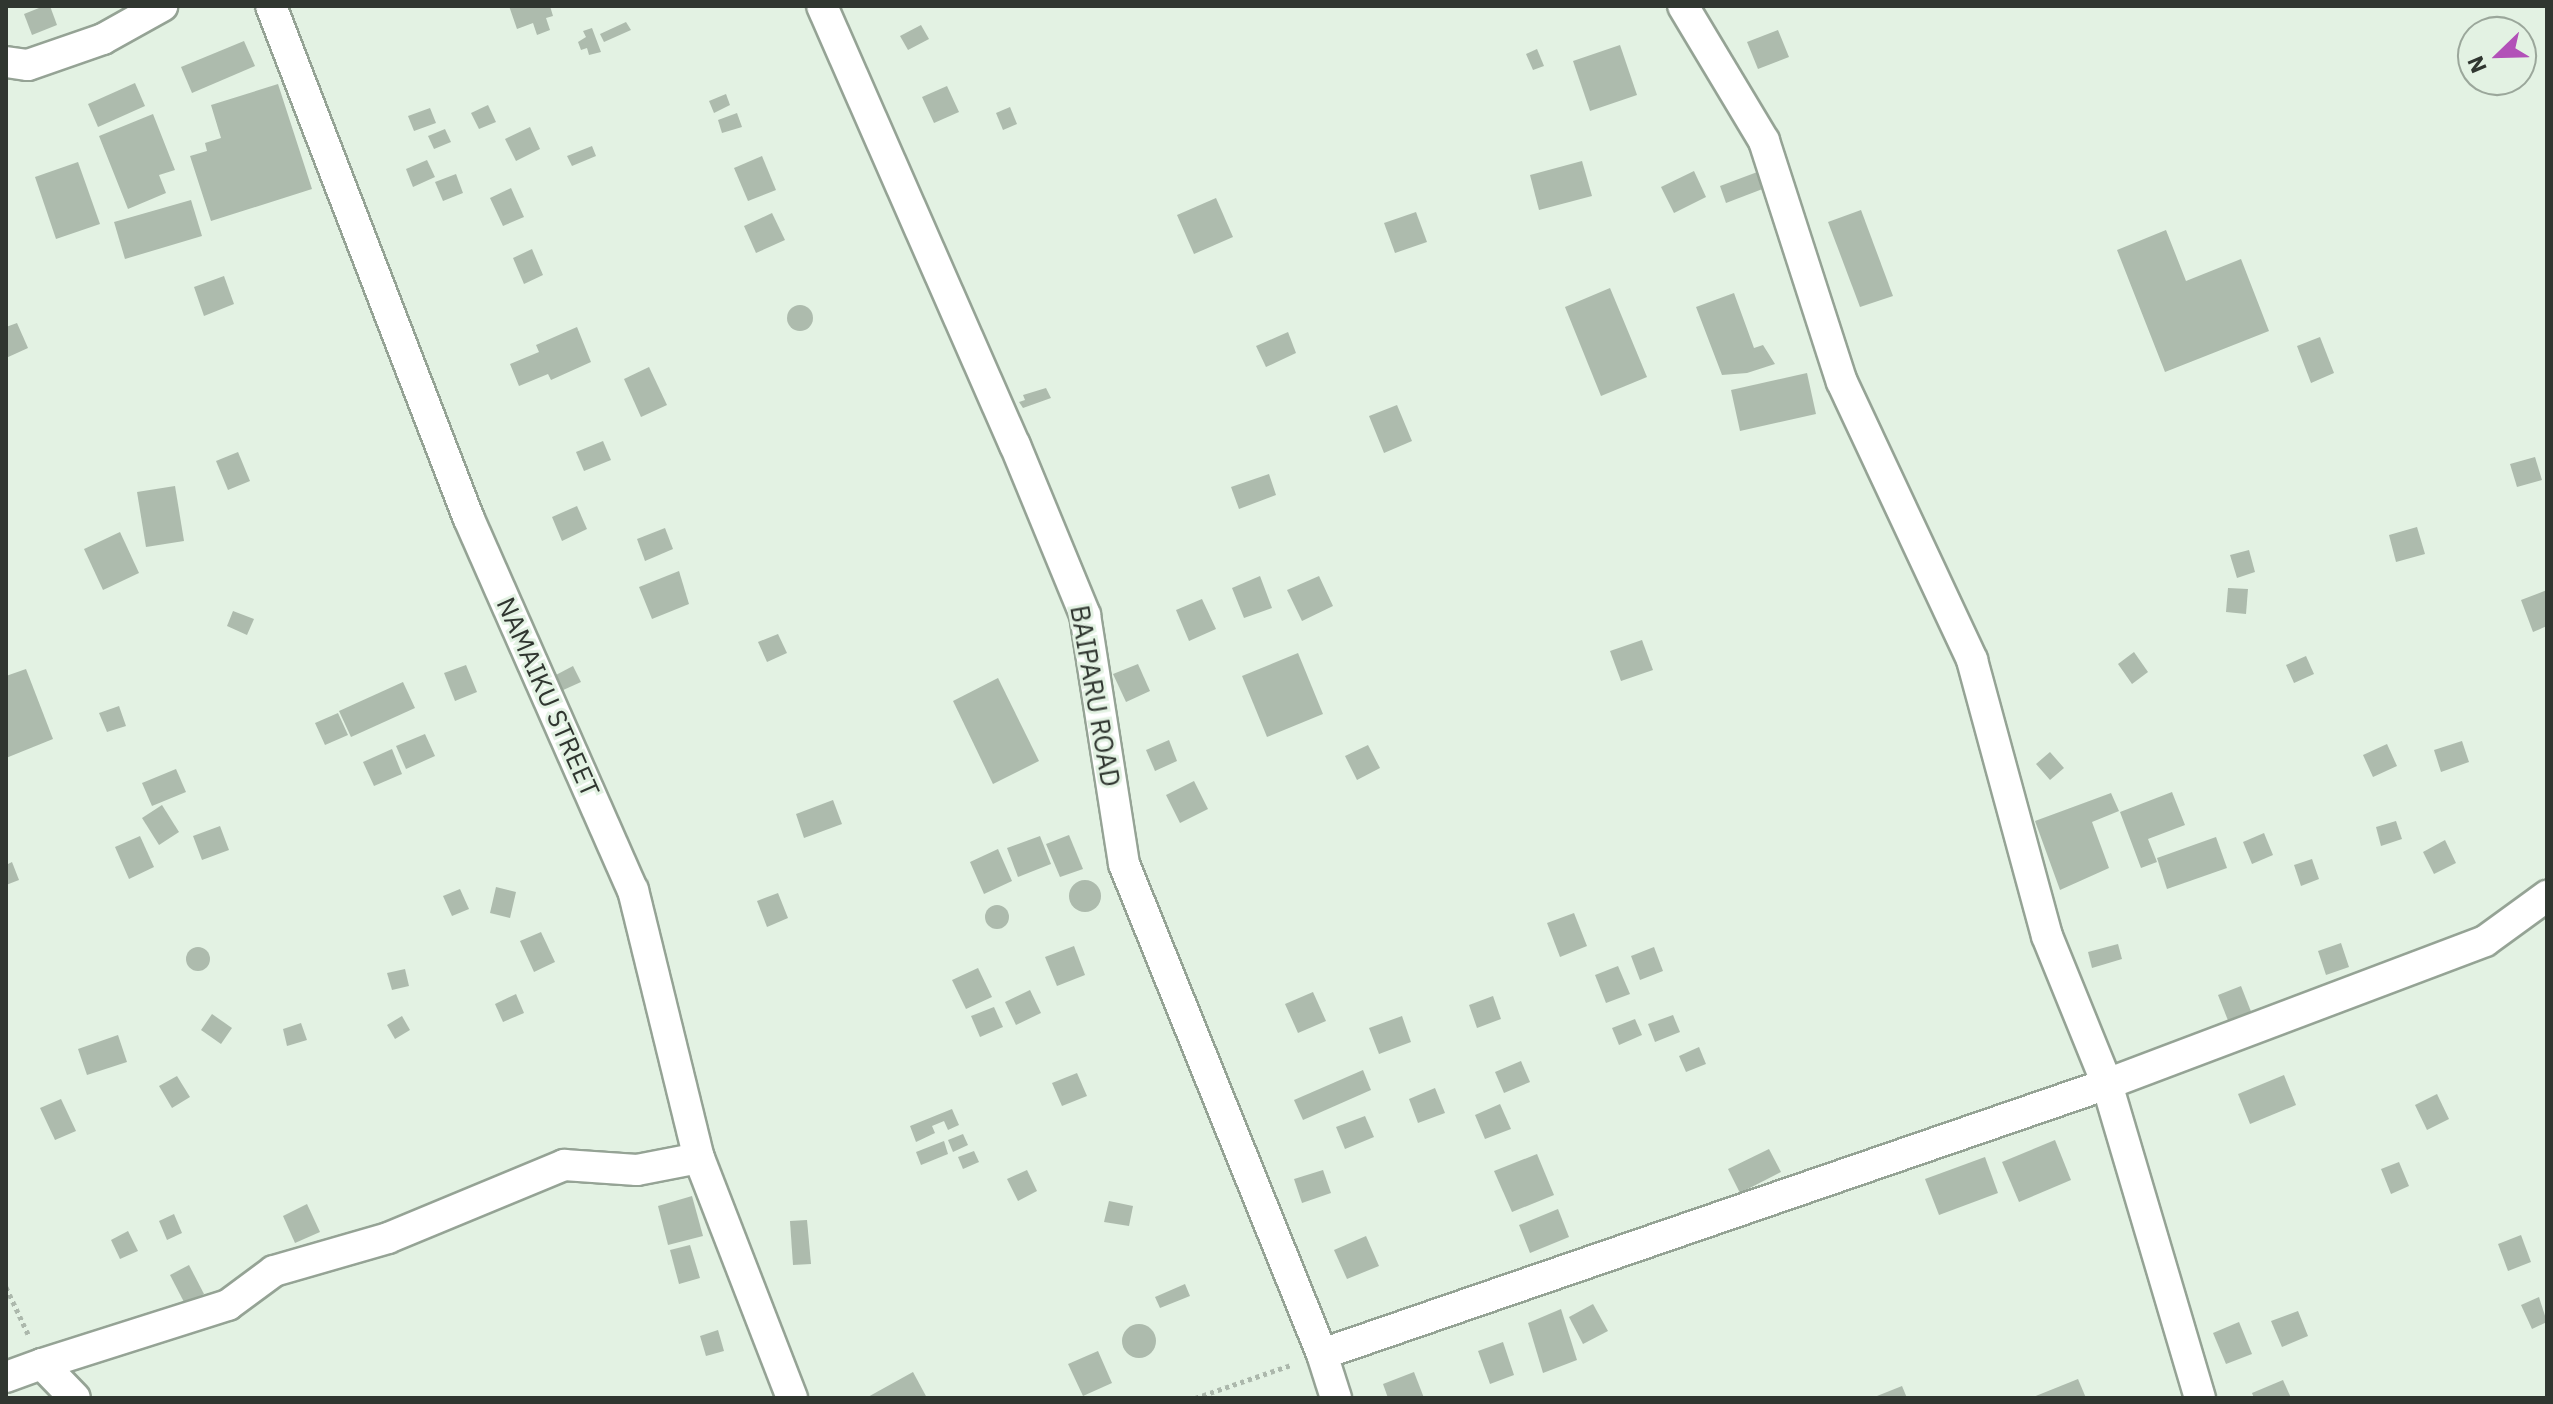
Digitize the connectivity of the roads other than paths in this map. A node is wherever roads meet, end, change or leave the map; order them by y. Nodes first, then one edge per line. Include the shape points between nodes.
1 (162, 6) edge
2 (271, 6) edge
3 (822, 6) edge
4 (1683, 6) edge
5 (6, 62) edge
6 (2547, 896) edge
7 (2107, 1084) junction
8 (699, 1158) junction
9 (1322, 1354) junction
10 (42, 1364) junction
11 (6, 1377) edge
12 (75, 1398) edge
13 (792, 1398) edge
14 (1336, 1398) edge
15 (2200, 1398) edge

1 - 5 street via 103,39 28,65
2 - 8 street, NAMAIKU STREET via 469,519 633,890
3 - 9 street, BAIPARU ROAD via 1085,615 1124,864
4 - 7 street via 1764,141 1842,382 1972,660 2047,936
6 - 7 street via 2485,941
7 - 9 street
7 - 15 street
8 - 10 street via 637,1170 564,1165 388,1238 274,1271 228,1305
8 - 13 street, NAMAIKU STREET
9 - 14 street, BAIPARU ROAD
10 - 11 street
10 - 12 street

